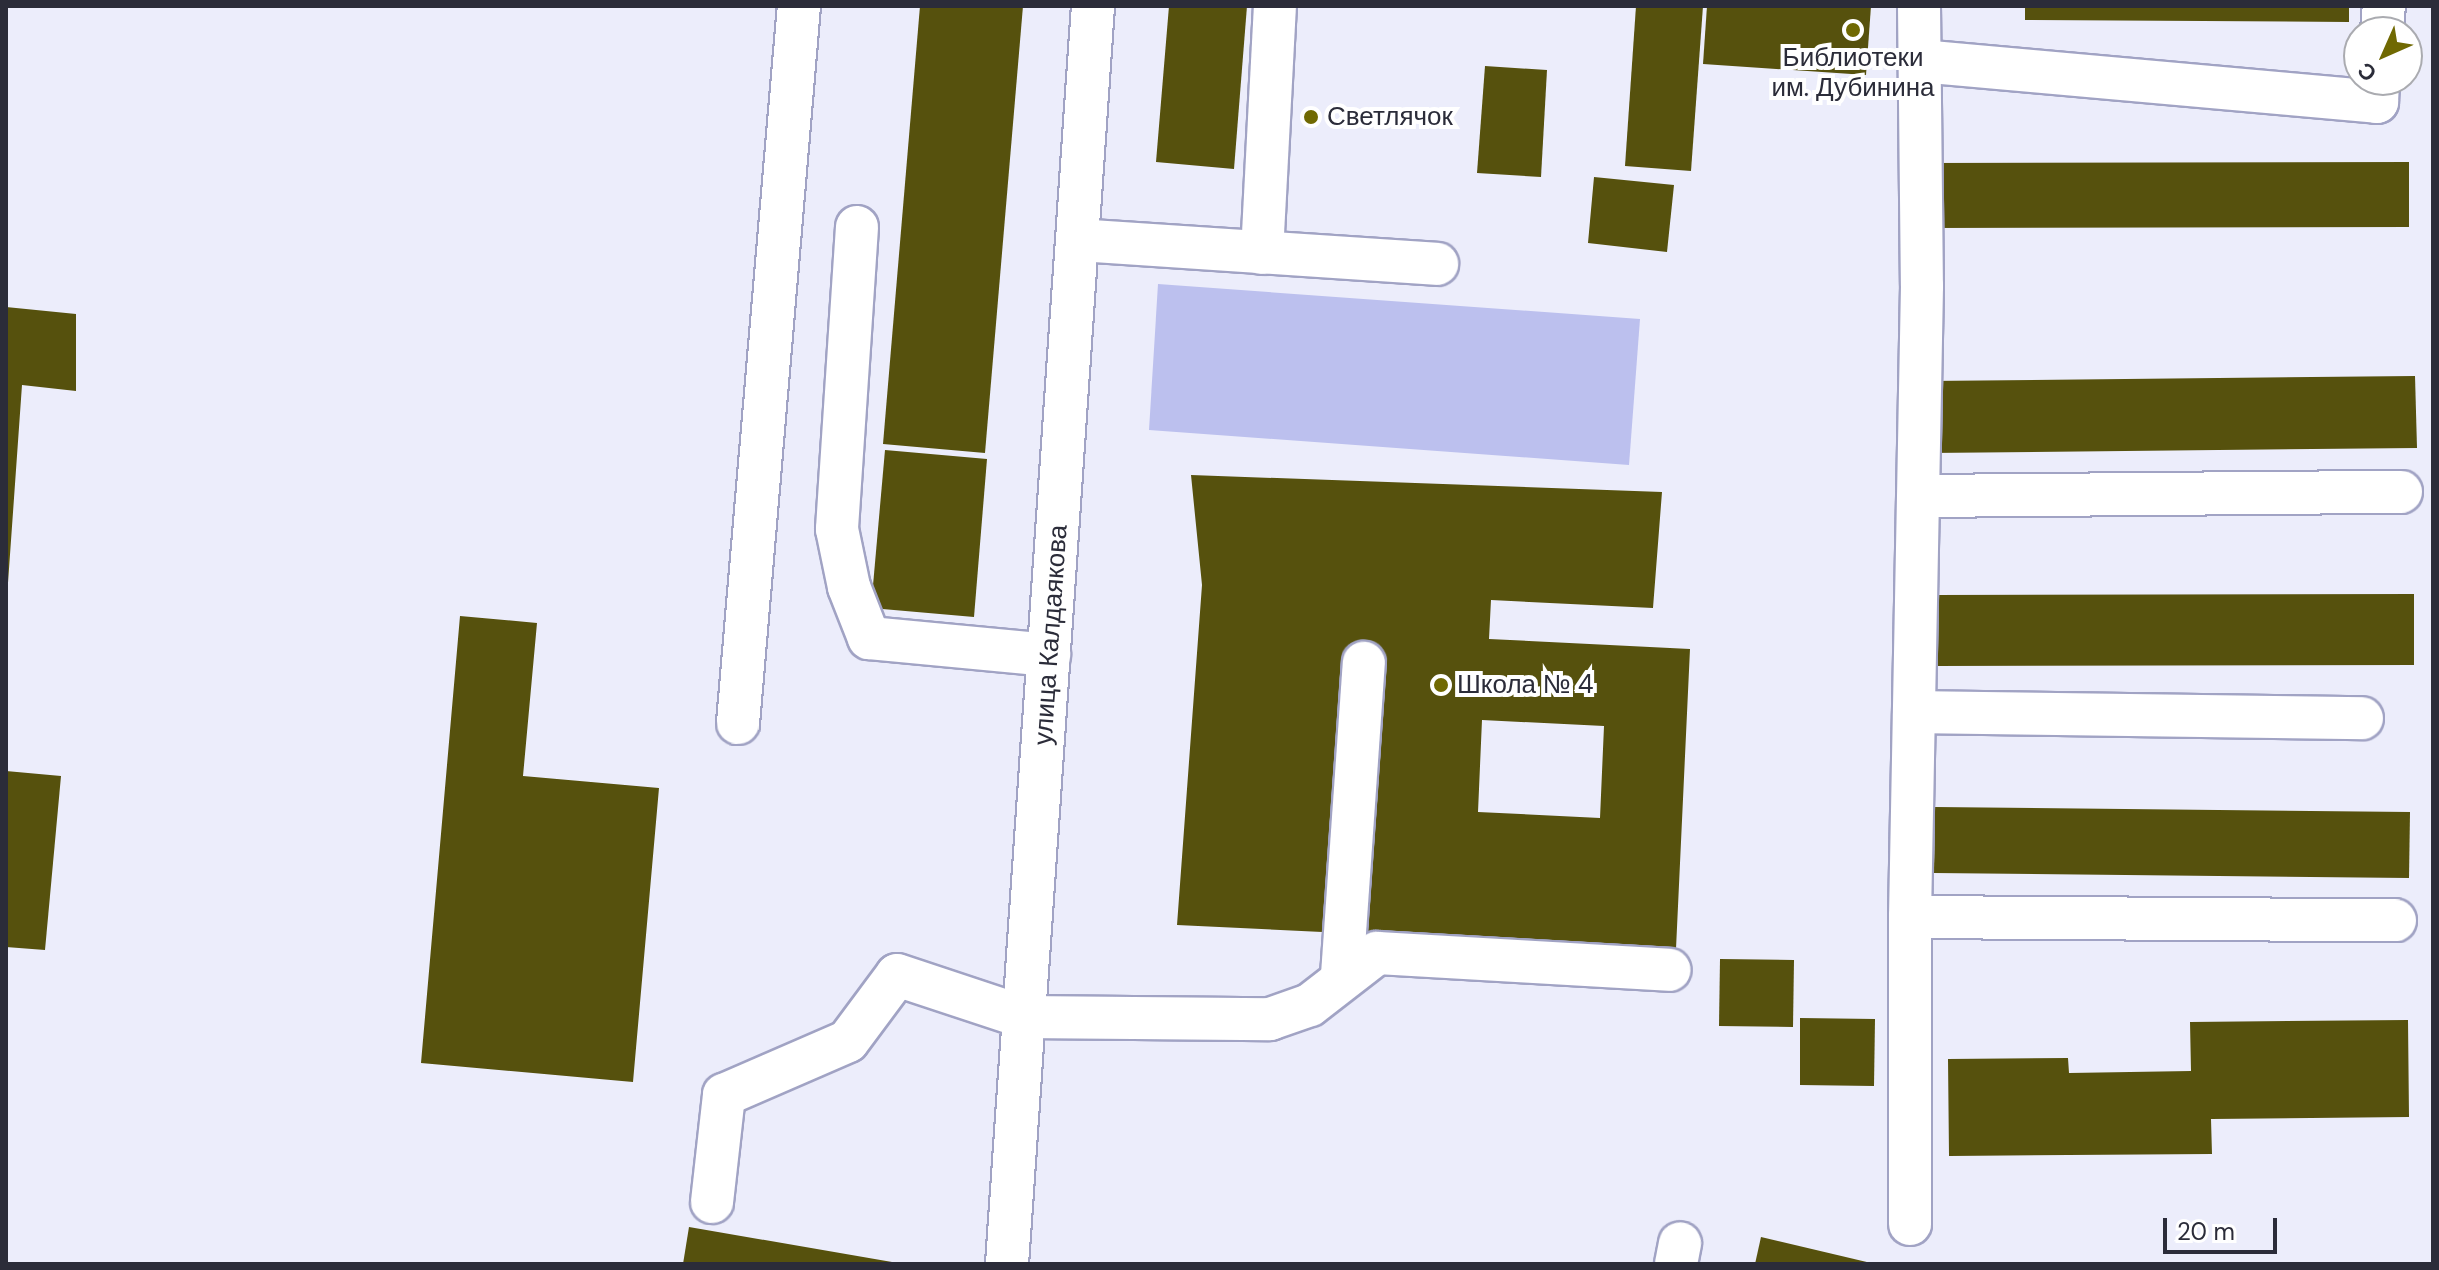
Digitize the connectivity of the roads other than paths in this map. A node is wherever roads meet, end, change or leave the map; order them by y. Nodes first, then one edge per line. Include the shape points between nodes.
1 (799, 6) edge
2 (1093, 6) edge
3 (1275, 6) edge
4 (1919, 6) edge
5 (1920, 61) junction
6 (2377, 96) edge
7 (857, 227) dead end
8 (1078, 240) junction
9 (1262, 253) junction
10 (1437, 264) dead end
11 (2401, 492) dead end
12 (1919, 496) junction
13 (1049, 655) junction
14 (1364, 663) dead end
15 (1914, 712) junction
16 (2362, 718) dead end
17 (738, 723) dead end
18 (1910, 917) junction
19 (2395, 920) dead end
20 (1670, 970) dead end
21 (1342, 975) junction
22 (1024, 1017) junction
23 (712, 1202) dead end
24 (1910, 1224) dead end
25 (1007, 1264) edge

1 - 17 street
2 - 8 street, улица Калдаякова
3 - 9 street
4 - 5 street
5 - 6 street via 2377,102
5 - 12 street
7 - 13 street via 837,529 849,587 869,638
8 - 9 street
8 - 13 street, улица Калдаякова
9 - 10 street
11 - 12 street
12 - 15 street
13 - 22 street, улица Калдаякова
14 - 21 street
15 - 16 street
15 - 18 street
18 - 19 street
18 - 24 street
20 - 21 street via 1377,953
21 - 22 street via 1310,1005 1270,1019
22 - 23 street via 897,975 848,1041 724,1095
22 - 25 street, улица Калдаякова

